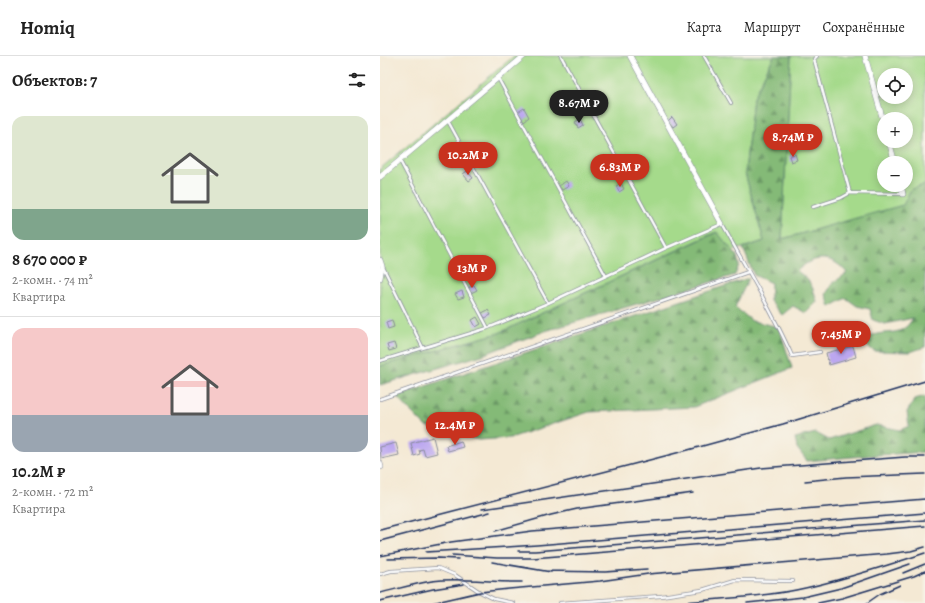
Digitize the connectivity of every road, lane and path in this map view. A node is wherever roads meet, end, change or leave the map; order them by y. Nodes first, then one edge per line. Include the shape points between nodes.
1 (524, 56) edge
2 (561, 56) edge
3 (630, 56) edge
4 (704, 56) edge
5 (817, 56) edge
6 (866, 56) edge
7 (498, 78) junction
8 (731, 103) dead end
9 (881, 112) edge
10 (448, 120) junction
11 (400, 160) junction
12 (380, 177) edge
13 (850, 193) junction
14 (903, 194) edge
15 (813, 207) dead end
16 (722, 224) junction
17 (666, 248) junction
18 (380, 260) edge
19 (382, 266) junction
20 (748, 272) junction
21 (606, 276) junction
22 (380, 278) edge
23 (548, 303) junction
24 (488, 328) junction
25 (423, 348) junction
26 (820, 352) dead end
27 (380, 360) edge
28 (380, 399) edge
29 (380, 574) edge
30 (793, 580) dead end
31 (513, 603) edge
32 (560, 603) edge

1 - 7 street
2 - 17 lane
3 - 16 street
4 - 8 lane
5 - 13 lane via 814,59
6 - 9 street
7 - 10 street
7 - 21 lane
10 - 11 street
10 - 23 lane
11 - 12 street
11 - 24 lane
13 - 14 lane
13 - 15 lane
16 - 17 lane
16 - 20 lane
17 - 21 lane
18 - 19 street
19 - 22 street
19 - 25 lane
20 - 26 lane via 778,323 792,356
20 - 28 lane
21 - 23 lane
23 - 24 lane
24 - 25 lane
25 - 27 lane
29 - 31 lane via 438,568 455,575 494,599
30 - 32 lane via 735,580 702,590 661,596

